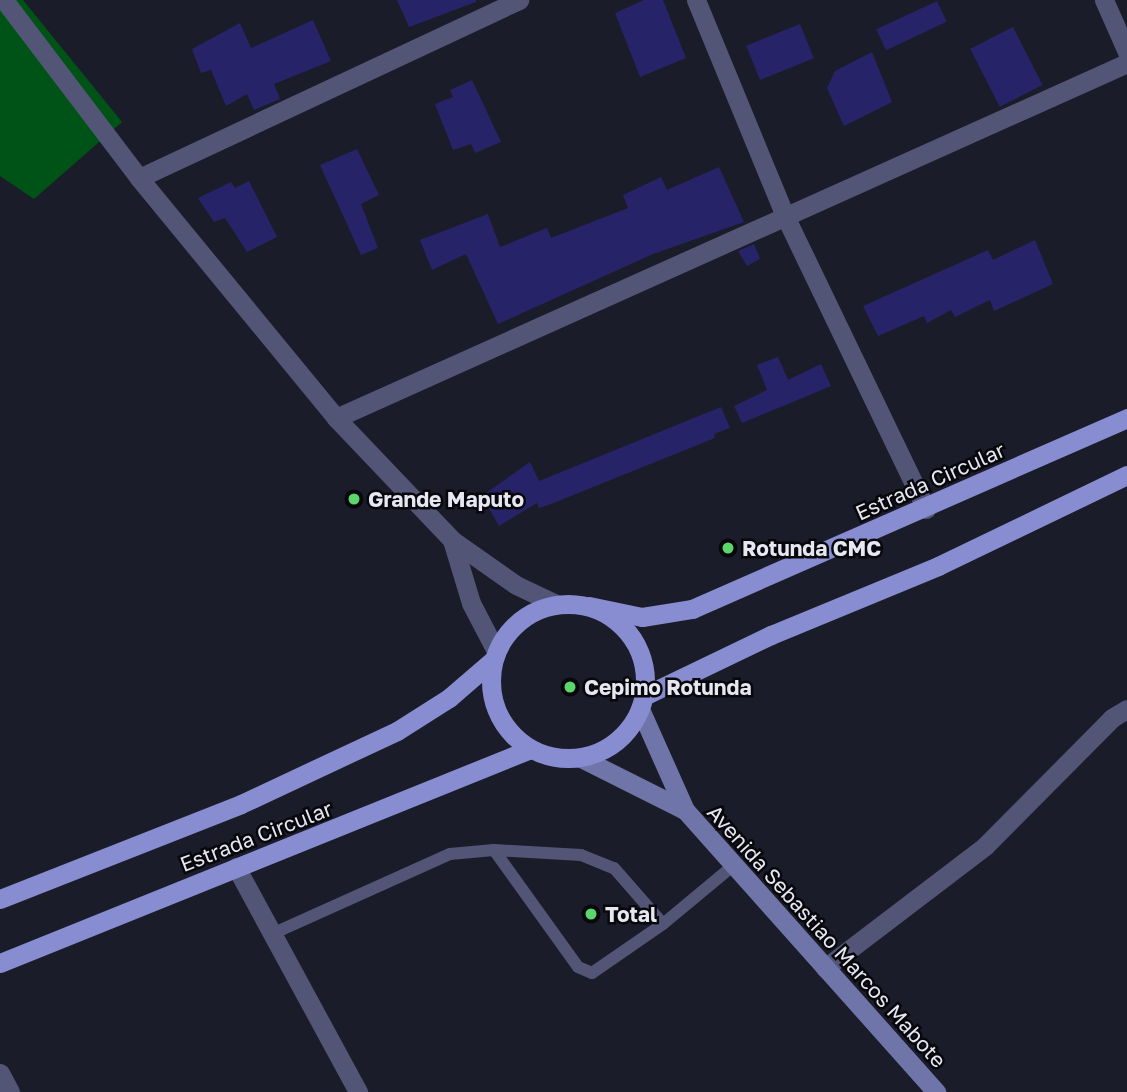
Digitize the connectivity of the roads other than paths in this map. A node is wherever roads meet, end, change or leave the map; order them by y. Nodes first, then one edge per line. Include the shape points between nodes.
1 (4, 0) edge
2 (519, 0) edge
3 (696, 0) edge
4 (1104, 0) edge
5 (1127, 52) edge
6 (1127, 63) edge
7 (139, 178) junction
8 (786, 218) junction
9 (336, 418) junction
10 (1127, 418) edge
11 (1127, 475) edge
12 (926, 509) junction
13 (452, 540) junction
14 (556, 604) junction
15 (589, 606) junction
16 (494, 656) junction
17 (642, 702) junction
18 (1127, 709) edge
19 (528, 750) junction
20 (581, 758) junction
21 (685, 810) junction
22 (494, 850) junction
23 (734, 865) junction
24 (236, 867) junction
25 (0, 899) edge
26 (663, 924) junction
27 (272, 934) junction
28 (0, 963) edge
29 (825, 968) junction
30 (0, 1073) edge
31 (10, 1092) edge
32 (358, 1092) edge
33 (936, 1092) edge

1 - 7 street
2 - 7 street
3 - 8 street
4 - 5 street
6 - 8 street
7 - 9 street
8 - 9 street
8 - 12 street
9 - 13 street
10 - 12 main road, Estrada Circular
11 - 17 main road via 938,566 771,635
12 - 15 main road, Estrada Circular via 692,608 642,617
13 - 14 street via 516,584
13 - 16 street via 471,603
14 - 15 main road
14 - 16 main road via 520,620
15 - 17 main road via 615,619 634,640 644,667
16 - 19 main road via 491,693 502,723
16 - 25 main road, Estrada Circular via 449,698 397,731 242,804
17 - 20 main road via 626,732 606,749
17 - 21 main road
18 - 29 street via 1112,718 985,846
19 - 20 main road via 561,759
19 - 24 main road, Estrada Circular
20 - 21 main road
21 - 23 main road, Avenida Sebastiao Marcos Mabote
22 - 26 lane via 581,855 614,868
22 - 26 lane via 578,967 592,973
22 - 27 lane via 450,853
23 - 26 lane
23 - 29 main road, Avenida Sebastiao Marcos Mabote
24 - 27 street
24 - 28 main road, Estrada Circular
27 - 32 street
29 - 33 main road, Avenida Sebastiao Marcos Mabote
30 - 31 street

